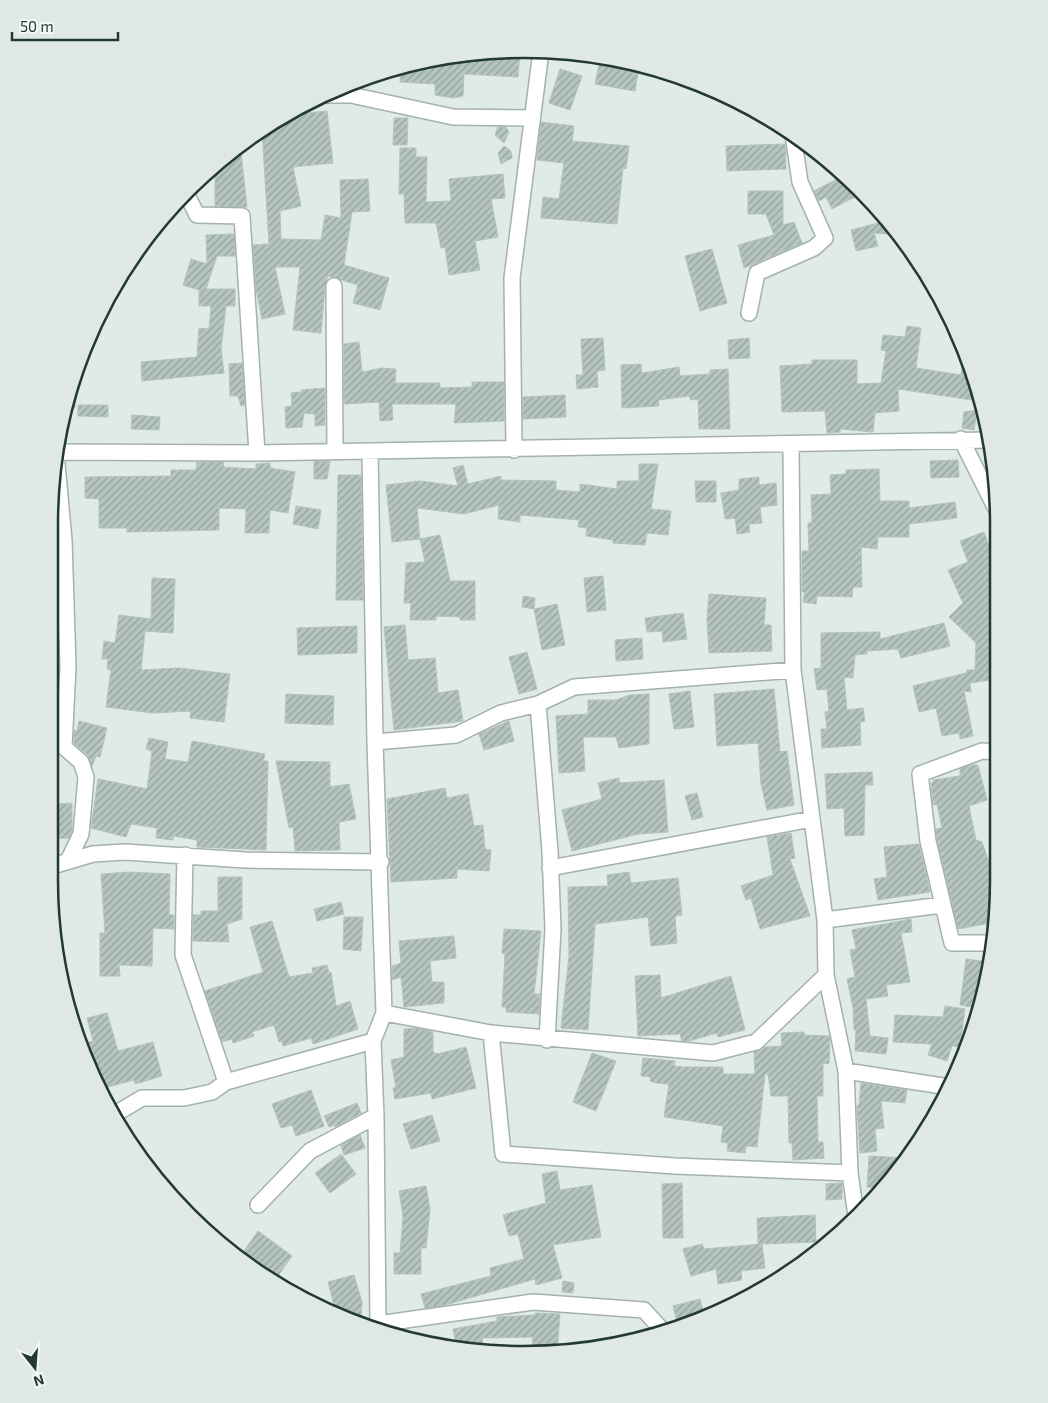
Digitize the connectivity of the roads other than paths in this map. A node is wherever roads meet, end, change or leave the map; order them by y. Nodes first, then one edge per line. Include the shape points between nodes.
1 (540, 58) edge
2 (354, 90) edge
3 (531, 118) junction
4 (794, 144) edge
5 (189, 199) edge
6 (334, 286) dead end
7 (749, 313) dead end
8 (961, 440) junction
9 (983, 440) edge
10 (791, 445) junction
11 (514, 450) junction
12 (63, 452) edge
13 (335, 452) junction
14 (370, 452) junction
15 (257, 453) junction
16 (59, 484) edge
17 (990, 496) edge
18 (793, 670) junction
19 (538, 704) junction
20 (375, 742) junction
21 (990, 751) edge
22 (812, 819) junction
23 (185, 855) junction
24 (68, 862) junction
25 (380, 862) junction
26 (58, 865) edge
27 (550, 868) junction
28 (942, 905) junction
29 (825, 920) junction
30 (986, 943) edge
31 (826, 975) junction
32 (384, 1013) junction
33 (490, 1033) junction
34 (547, 1040) junction
35 (373, 1042) junction
36 (846, 1071) junction
37 (226, 1082) junction
38 (941, 1087) edge
39 (120, 1111) edge
40 (376, 1116) junction
41 (850, 1173) junction
42 (258, 1205) dead end
43 (855, 1208) edge
44 (378, 1322) edge
45 (386, 1325) edge
46 (658, 1326) edge

1 - 3 street
2 - 3 street via 453,117
3 - 11 street via 512,278
4 - 7 street via 800,182 825,238 814,248 757,273
5 - 15 street via 197,215 242,216
6 - 13 street
8 - 9 street
8 - 10 street
8 - 17 street
10 - 11 street
10 - 18 street
11 - 14 street
12 - 15 street
13 - 14 street
13 - 15 street
14 - 20 street
16 - 24 street via 68,666 64,747 81,762 86,777 81,834
18 - 19 street via 574,686
18 - 22 street
19 - 20 street via 501,713 456,735
19 - 27 street
20 - 25 street
21 - 28 street via 982,750 920,774 928,841
22 - 27 street
22 - 29 street
23 - 24 street via 125,852 93,854
23 - 25 street
23 - 37 street via 183,955
24 - 26 street
25 - 32 street
27 - 34 street via 553,929
28 - 29 street
28 - 30 street via 952,943
29 - 31 street
31 - 34 street via 756,1042 712,1053
31 - 36 street
32 - 33 street
32 - 35 street
33 - 34 street
33 - 41 street via 504,1154 676,1166
35 - 37 street
35 - 40 street
36 - 38 street
36 - 41 street
37 - 39 street via 212,1092 184,1098 142,1098
40 - 42 street via 310,1151
40 - 44 street
41 - 43 street
45 - 46 street via 533,1302 644,1310

